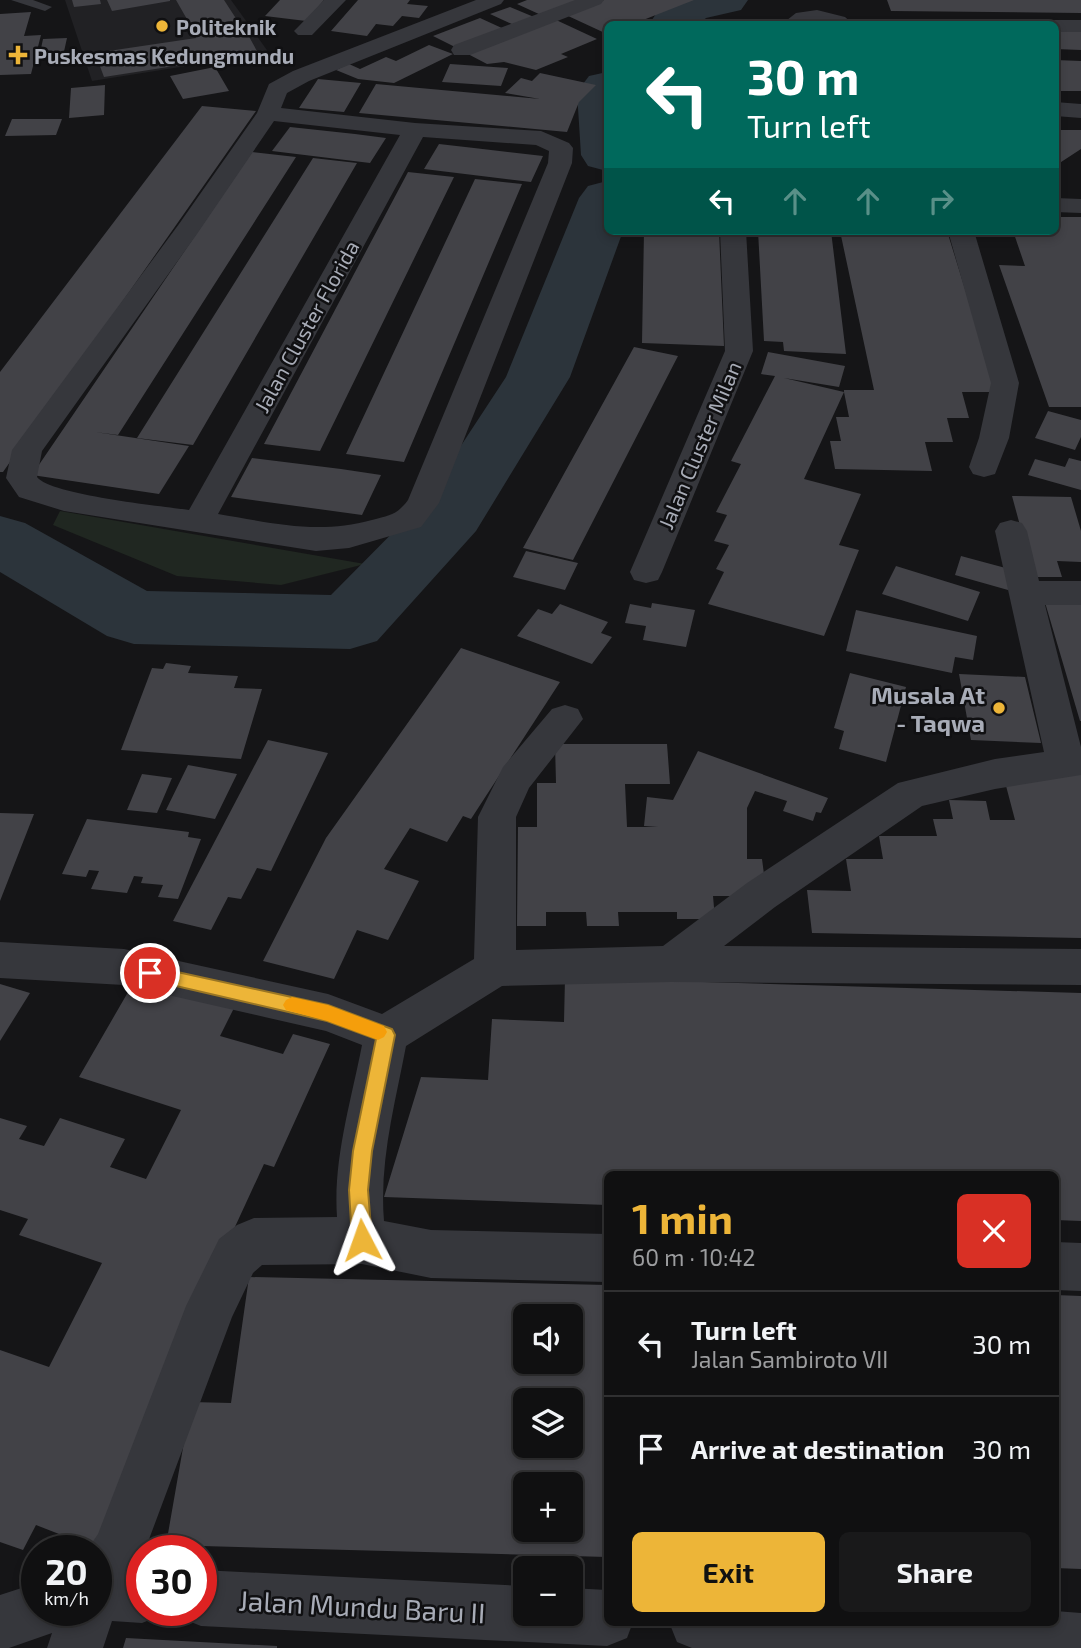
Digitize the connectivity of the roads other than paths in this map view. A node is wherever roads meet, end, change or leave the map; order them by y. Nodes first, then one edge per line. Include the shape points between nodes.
1 (18, 0) edge
2 (335, 0) edge
3 (494, 0) edge
4 (594, 0) edge
5 (779, 4) dead end
6 (44, 7) dead end
7 (797, 21) edge
8 (836, 21) edge
9 (1059, 26) edge
10 (1081, 26) edge
11 (305, 31) dead end
12 (462, 50) dead end
13 (1059, 109) edge
14 (1081, 111) edge
15 (268, 113) junction
16 (415, 130) junction
17 (1059, 205) edge
18 (1081, 205) edge
19 (733, 235) edge
20 (962, 235) edge
21 (984, 467) dead end
22 (198, 522) junction
23 (1011, 531) dead end
24 (646, 572) dead end
25 (1028, 593) junction
26 (1081, 593) edge
27 (565, 719) dead end
28 (1073, 761) edge
29 (0, 960) edge
30 (671, 964) junction
31 (1081, 967) edge
32 (495, 968) junction
33 (386, 1035) junction
34 (362, 1240) junction
35 (604, 1258) edge
36 (1059, 1266) edge
37 (1081, 1267) edge
38 (112, 1561) edge
39 (217, 1599) edge
40 (21, 1616) edge
41 (604, 1618) edge
42 (0, 1623) edge
43 (82, 1626) edge
44 (778, 1626) edge
45 (1081, 1641) edge
46 (75, 1648) edge

1 - 6 lane
2 - 11 street
3 - 15 street via 301,76 276,89
4 - 12 street
5 - 7 street
7 - 8 street via 826,17
9 - 10 street
13 - 14 street
15 - 16 street
15 - 22 street via 27,450 22,464 21,478 30,490 41,494
16 - 22 street, Jalan Cluster Florida
16 - 22 street via 541,138 561,148 560,163 423,503 410,520 348,537 316,540
17 - 18 street
19 - 24 street, Jalan Cluster Milan via 739,351
20 - 21 street via 1005,383
23 - 25 street
25 - 26 street
25 - 28 street
27 - 32 street via 500,806
28 - 30 street via 911,794 761,895
29 - 33 street via 124,967 328,1013
30 - 31 street
30 - 32 street
32 - 33 street
33 - 34 street via 358,1190
34 - 35 street via 431,1254
34 - 38 street via 254,1242 236,1256 211,1306
36 - 37 street
39 - 41 street, Jalan Mundu Baru II
40 - 42 street
43 - 46 street
44 - 45 street

